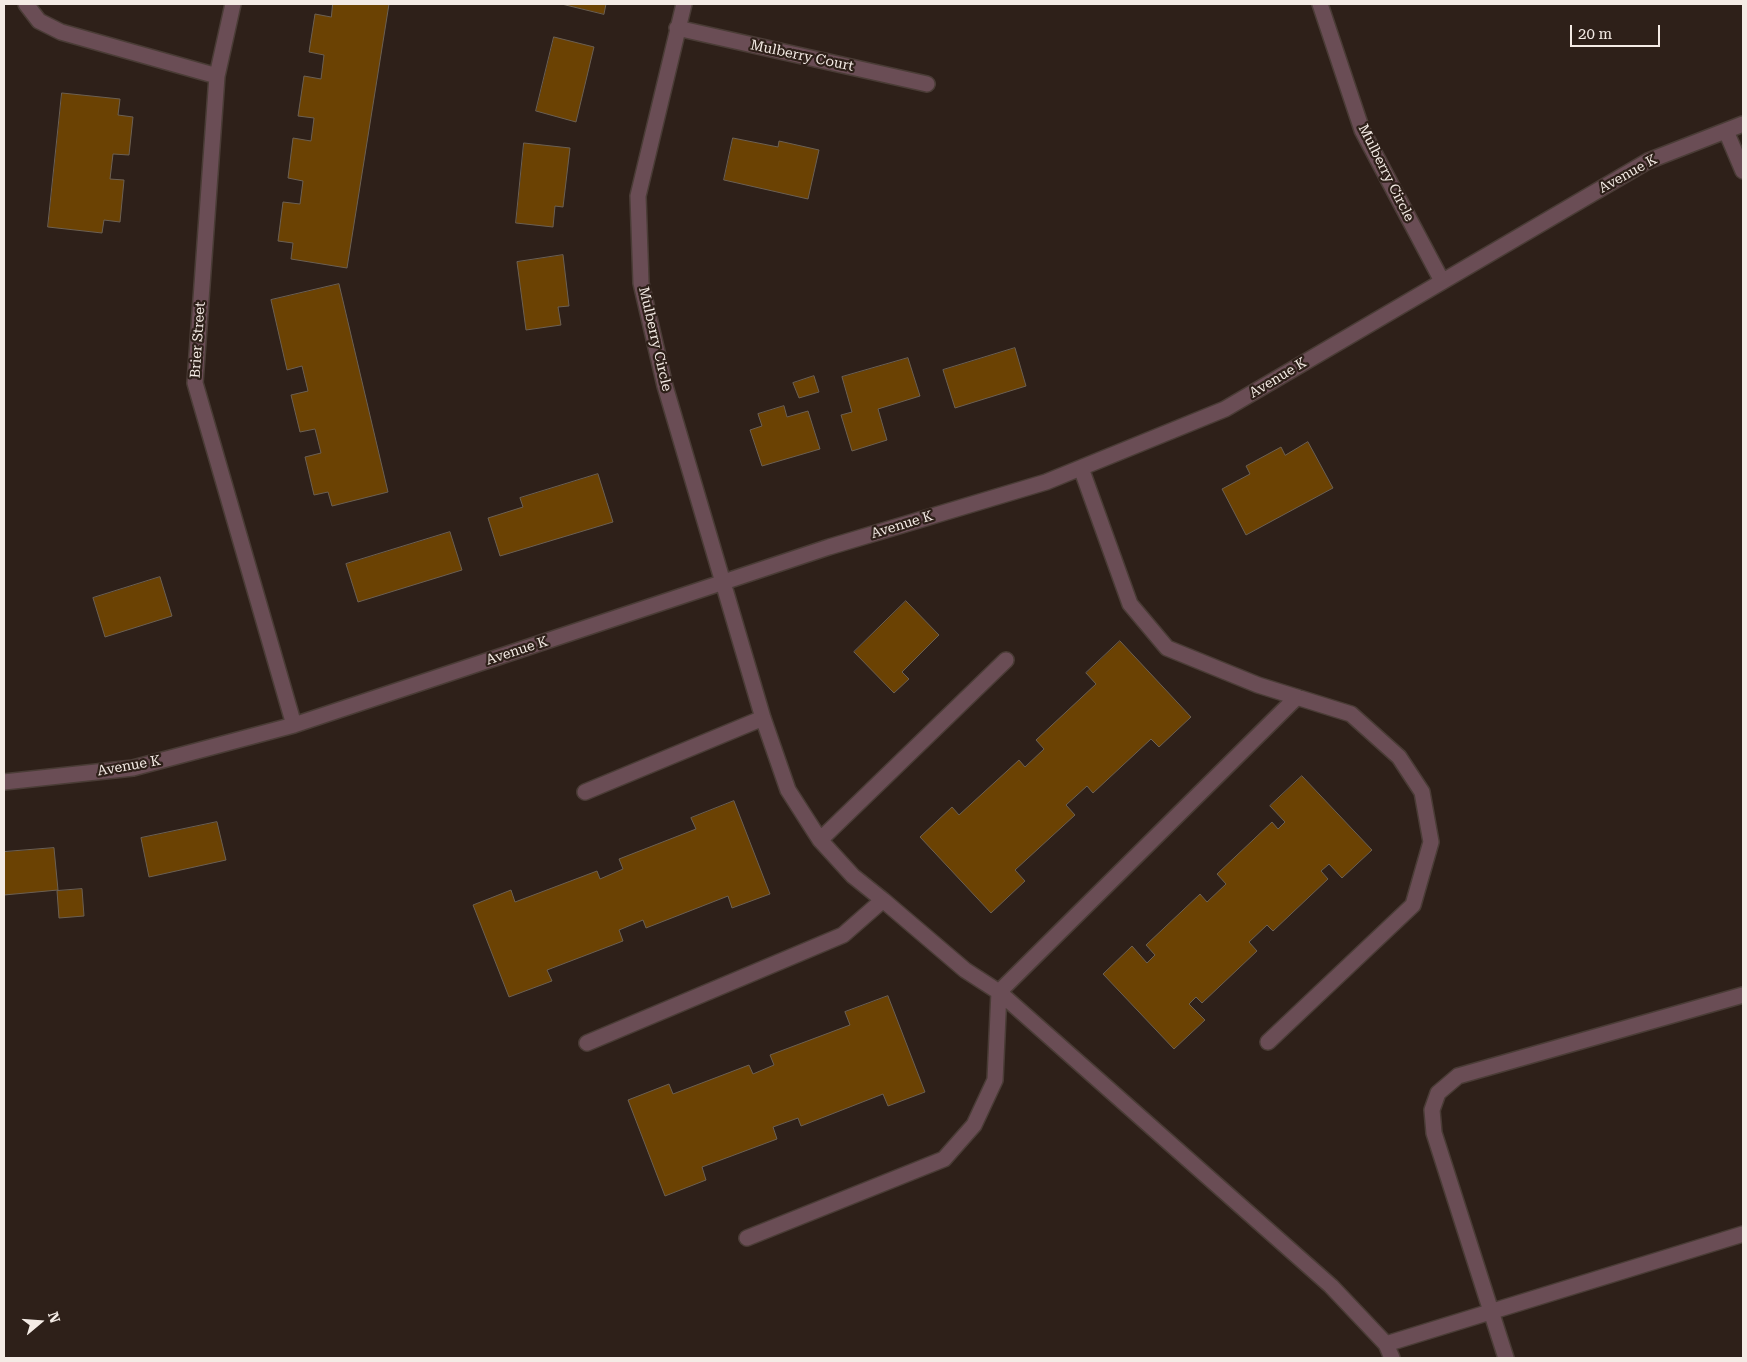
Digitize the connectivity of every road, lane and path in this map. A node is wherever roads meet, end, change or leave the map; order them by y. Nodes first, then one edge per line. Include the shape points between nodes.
1 (26, 4) edge
2 (233, 4) edge
3 (684, 4) edge
4 (1320, 4) edge
5 (677, 28) junction
6 (217, 76) junction
7 (927, 84) dead end
8 (1743, 124) edge
9 (1726, 131) junction
10 (1743, 171) edge
11 (1442, 281) junction
12 (1081, 468) junction
13 (723, 582) junction
14 (1006, 660) dead end
15 (1297, 697) junction
16 (763, 718) junction
17 (294, 725) junction
18 (4, 782) edge
19 (585, 792) dead end
20 (820, 840) junction
21 (882, 900) junction
22 (999, 992) junction
23 (1743, 996) edge
24 (1268, 1042) dead end
25 (587, 1043) dead end
26 (1743, 1234) edge
27 (747, 1238) dead end
28 (1490, 1312) junction
29 (1389, 1351) edge
30 (1506, 1358) edge

1 - 6 street via 39,21 61,32
2 - 6 street, Brier Street
3 - 5 street, Mulberry Circle
4 - 11 street, Mulberry Circle via 1362,130
5 - 7 street, Mulberry Court
5 - 13 street, Mulberry Circle via 638,196 641,283 665,386
6 - 17 street, Brier Street via 195,383
8 - 9 street, Avenue K
9 - 10 street
9 - 11 street, Avenue K via 1648,161
11 - 12 street, Avenue K via 1225,409
12 - 13 street, Avenue K via 1046,482
12 - 15 street via 1130,604 1167,648 1258,685
13 - 16 street, Mulberry Circle
13 - 17 street, Avenue K
14 - 20 street
15 - 22 street
15 - 24 street via 1351,714 1400,757 1422,792 1431,842 1413,905
16 - 19 street
16 - 20 street, Mulberry Circle via 788,790
17 - 18 street, Avenue K via 133,768
20 - 21 street, Mulberry Circle via 853,876
21 - 22 street, Mulberry Circle via 965,970
21 - 25 street via 842,935
22 - 27 street via 995,1080 974,1125 944,1159
22 - 29 street, Mulberry Circle via 1330,1286
23 - 28 street via 1458,1076 1438,1093 1432,1110 1434,1133
26 - 28 street
28 - 29 street
28 - 30 street

